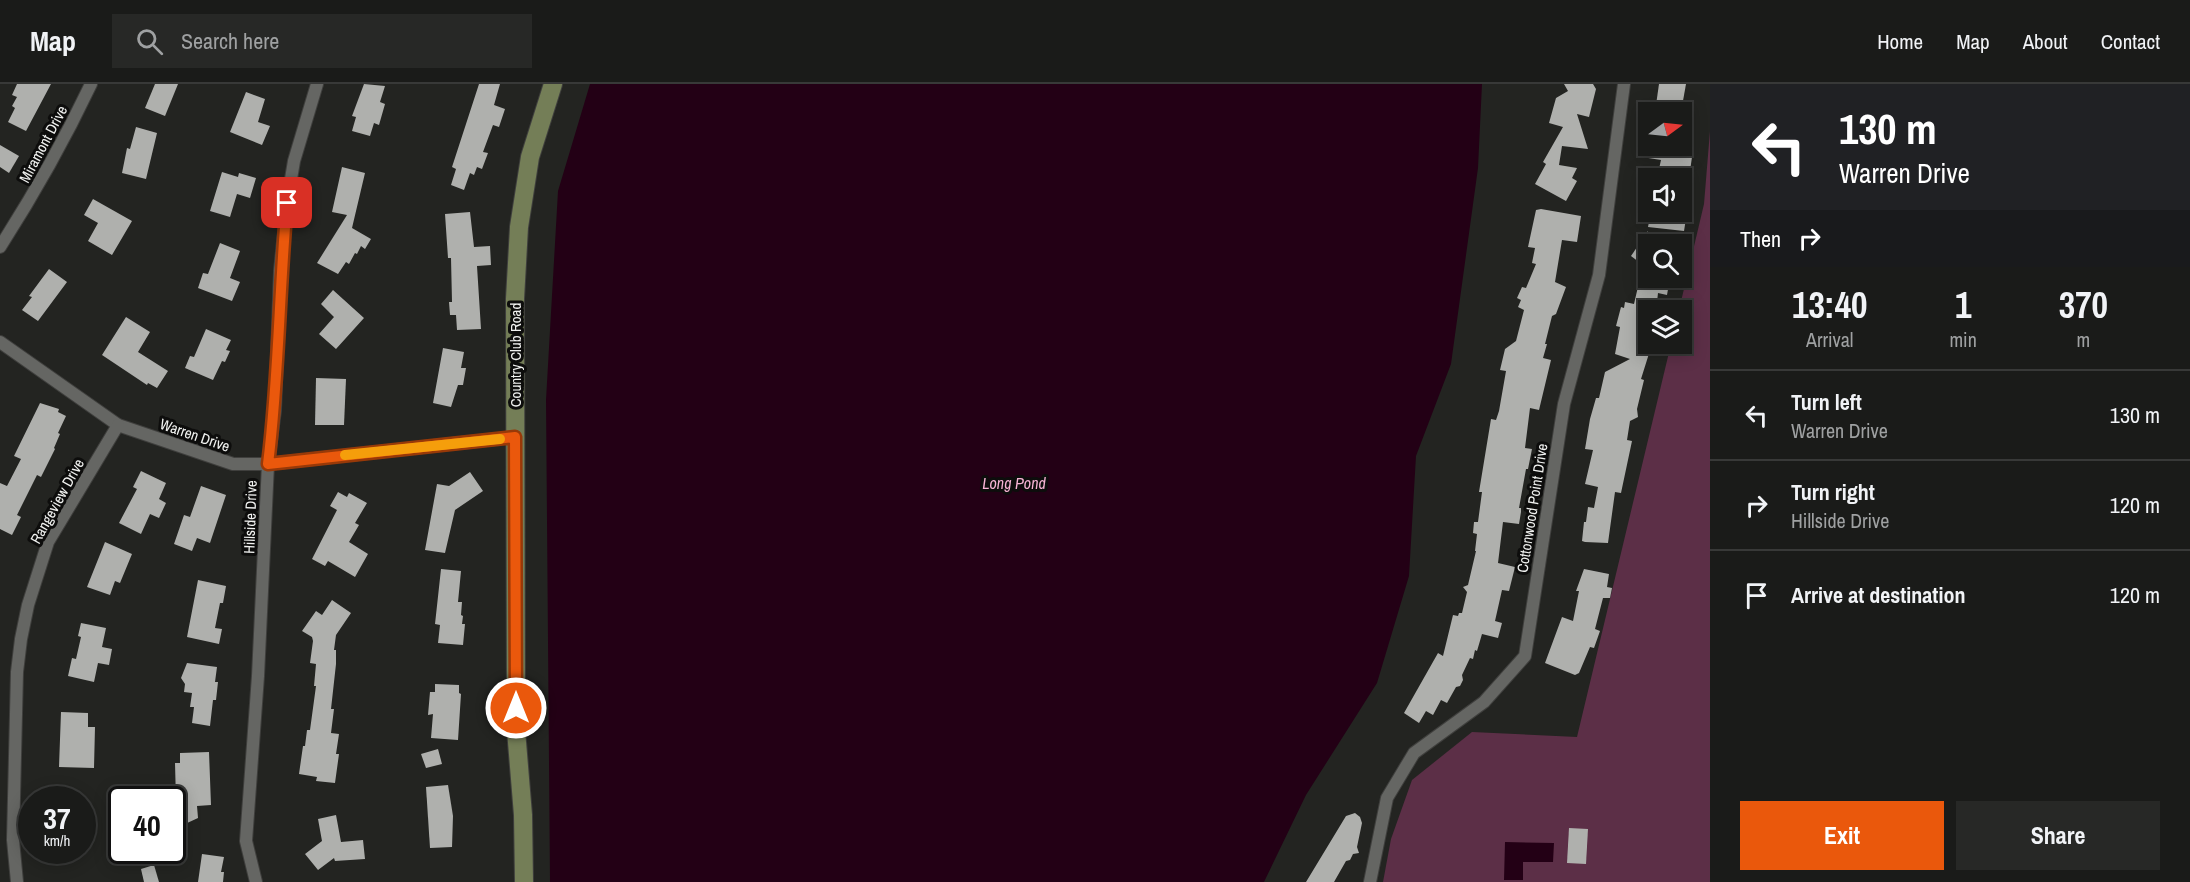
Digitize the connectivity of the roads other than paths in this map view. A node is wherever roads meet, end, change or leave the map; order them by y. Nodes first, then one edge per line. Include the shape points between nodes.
1 (91, 84) edge
2 (317, 84) edge
3 (553, 84) edge
4 (1624, 84) edge
5 (0, 247) edge
6 (0, 342) edge
7 (118, 425) junction
8 (515, 437) junction
9 (268, 464) junction
10 (17, 882) edge
11 (256, 882) edge
12 (524, 882) edge
13 (1370, 882) edge

1 - 5 street, Miramont Drive via 57,154
2 - 9 street, Hillside Drive via 294,161 287,203 280,271 275,410
3 - 8 street, Country Club Road via 530,157 519,227
4 - 13 street, Cottonwood Point Drive via 1599,275 1564,404 1526,656 1484,702 1414,753 1387,798
6 - 7 street, Warren Drive
7 - 9 street, Warren Drive via 233,464
7 - 10 street, Rangeview Drive via 48,542 28,605 17,672 13,840
8 - 9 street, Warren Drive
8 - 12 street, Country Club Road via 516,730
9 - 11 street, Hillside Drive via 246,841

